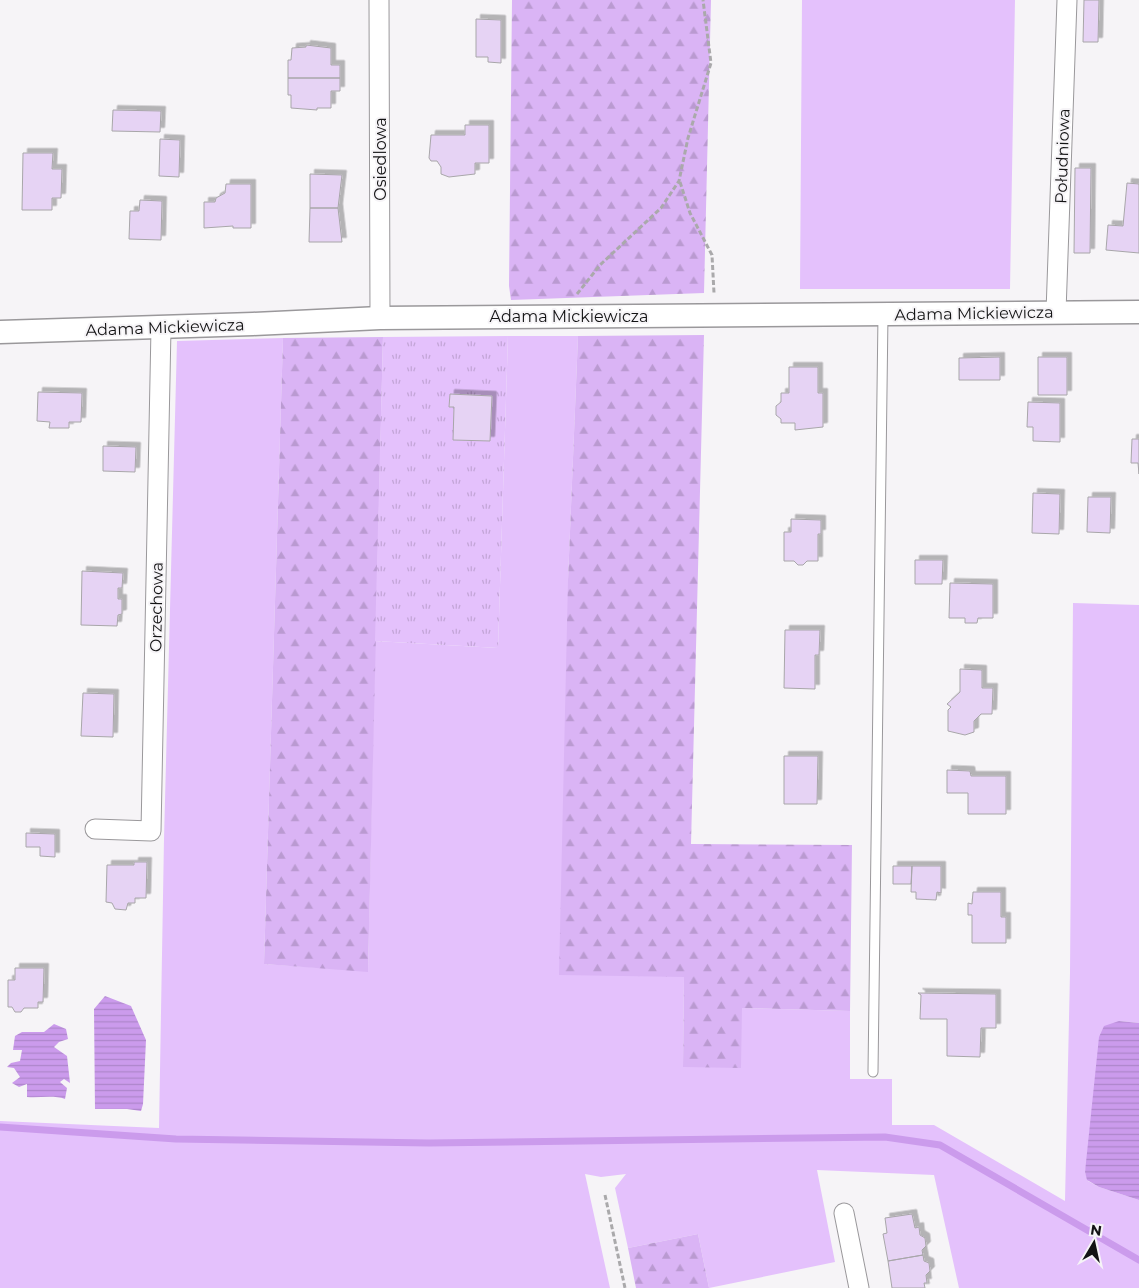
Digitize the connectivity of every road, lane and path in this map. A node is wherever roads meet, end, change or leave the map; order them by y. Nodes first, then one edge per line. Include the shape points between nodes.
1 (380, 0) edge
2 (703, 0) edge
3 (1067, 0) edge
4 (680, 181) junction
5 (1056, 312) junction
6 (1139, 312) edge
7 (883, 314) junction
8 (559, 316) junction
9 (716, 316) junction
10 (380, 318) junction
11 (161, 328) junction
12 (0, 332) edge
13 (95, 829) dead end
14 (873, 1072) dead end
15 (605, 1195) dead end
16 (844, 1214) dead end
17 (625, 1288) edge
18 (859, 1288) edge

1 - 10 street, Osiedlowa
2 - 4 path via 711,63 688,138
3 - 5 street, Południowa
4 - 8 path via 661,208 600,265
4 - 9 path via 690,213 712,255
5 - 6 street, Adama Mickiewicza
5 - 7 street, Adama Mickiewicza
7 - 9 street, Adama Mickiewicza
7 - 14 lane
8 - 9 street, Adama Mickiewicza
8 - 10 street, Adama Mickiewicza
10 - 11 street, Adama Mickiewicza
11 - 12 street, Adama Mickiewicza
11 - 13 street, Orzechowa via 151,831
15 - 17 path
16 - 18 street

